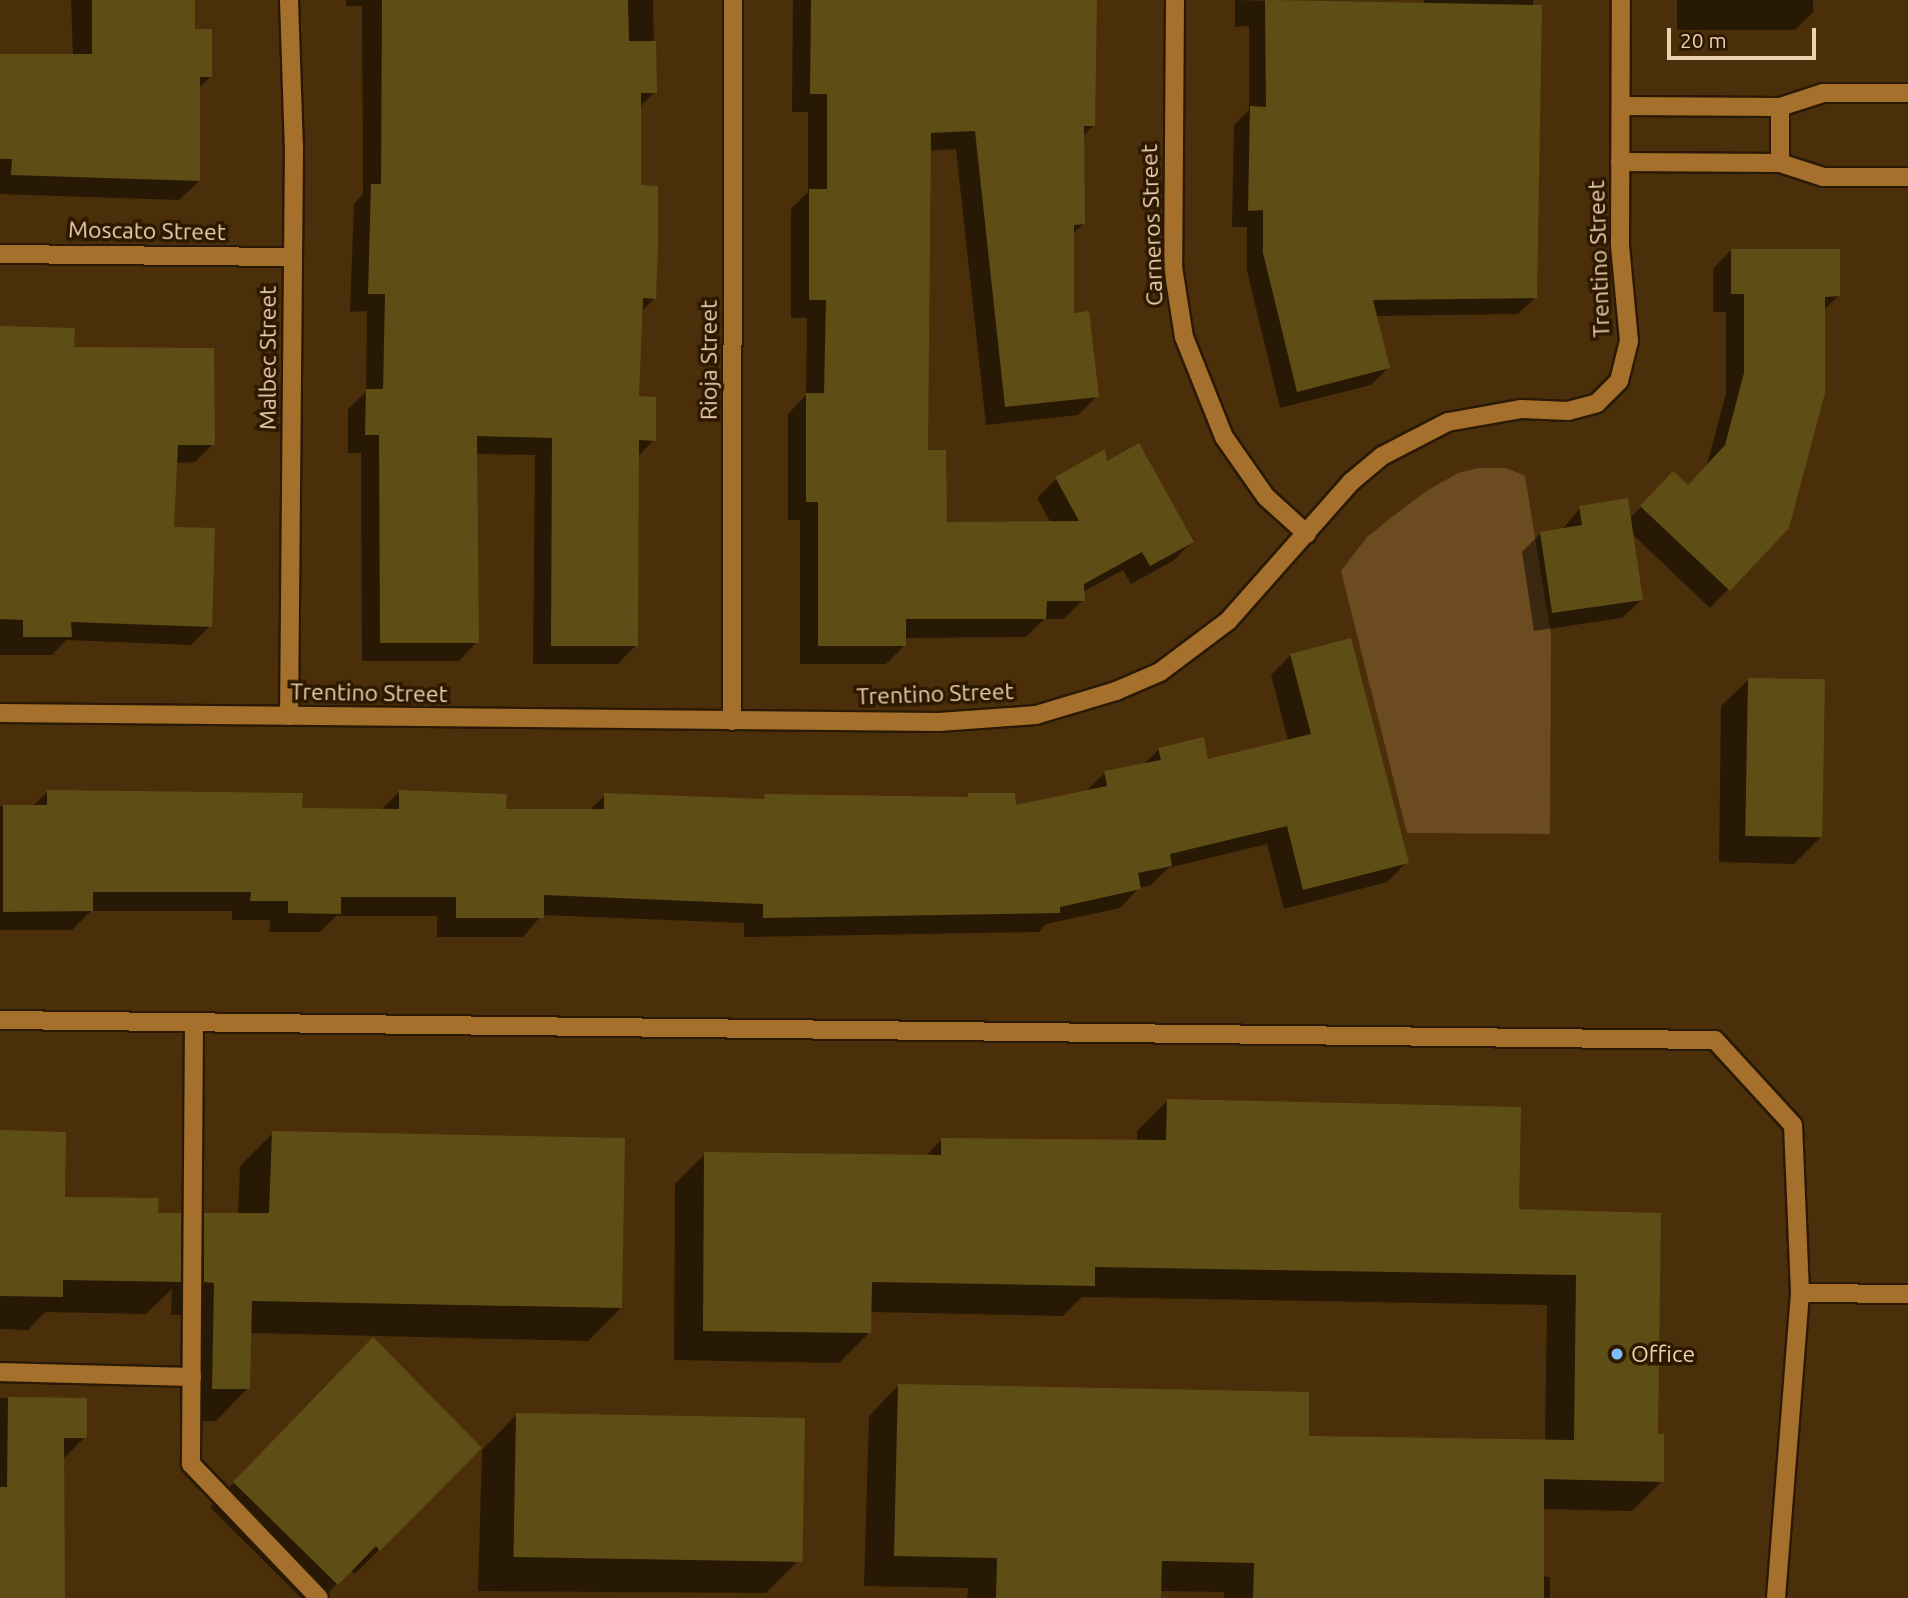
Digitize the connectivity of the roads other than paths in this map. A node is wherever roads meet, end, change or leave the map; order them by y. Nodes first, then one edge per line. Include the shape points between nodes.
1 (289, 0) edge
2 (733, 0) edge
3 (1175, 0) edge
4 (1621, 0) edge
5 (1908, 93) edge
6 (1621, 106) junction
7 (1780, 107) junction
8 (1620, 162) junction
9 (1780, 163) junction
10 (1908, 177) edge
11 (0, 254) edge
12 (293, 257) junction
13 (1307, 534) junction
14 (0, 713) edge
15 (289, 716) junction
16 (732, 721) junction
17 (0, 1020) edge
18 (194, 1022) junction
19 (1800, 1293) junction
20 (1908, 1294) edge
21 (0, 1372) edge
22 (192, 1377) junction
23 (318, 1598) edge
24 (1776, 1598) edge

1 - 12 street, Malbec Street
2 - 16 street, Rioja Street
3 - 13 street, Carneros Street via 1172,245 1181,325 1194,370 1224,437 1266,497
4 - 6 street, Trentino Street
5 - 7 street via 1823,93
6 - 7 street
6 - 8 street, Trentino Street
7 - 9 street
8 - 9 street
8 - 13 street, Trentino Street via 1620,246 1629,341 1619,381 1597,403 1568,411 1485,414 1448,422 1409,441 1351,482
9 - 10 street via 1823,177
11 - 12 street, Moscato Street
12 - 15 street, Malbec Street
13 - 16 street, Trentino Street via 1228,621 1197,647 1160,672 1085,701 994,720
14 - 15 street, Trentino Street
15 - 16 street, Trentino Street
17 - 18 street
18 - 19 street via 1715,1040 1793,1125
18 - 22 street
19 - 20 street
19 - 24 street
21 - 22 street
22 - 23 street via 191,1464

